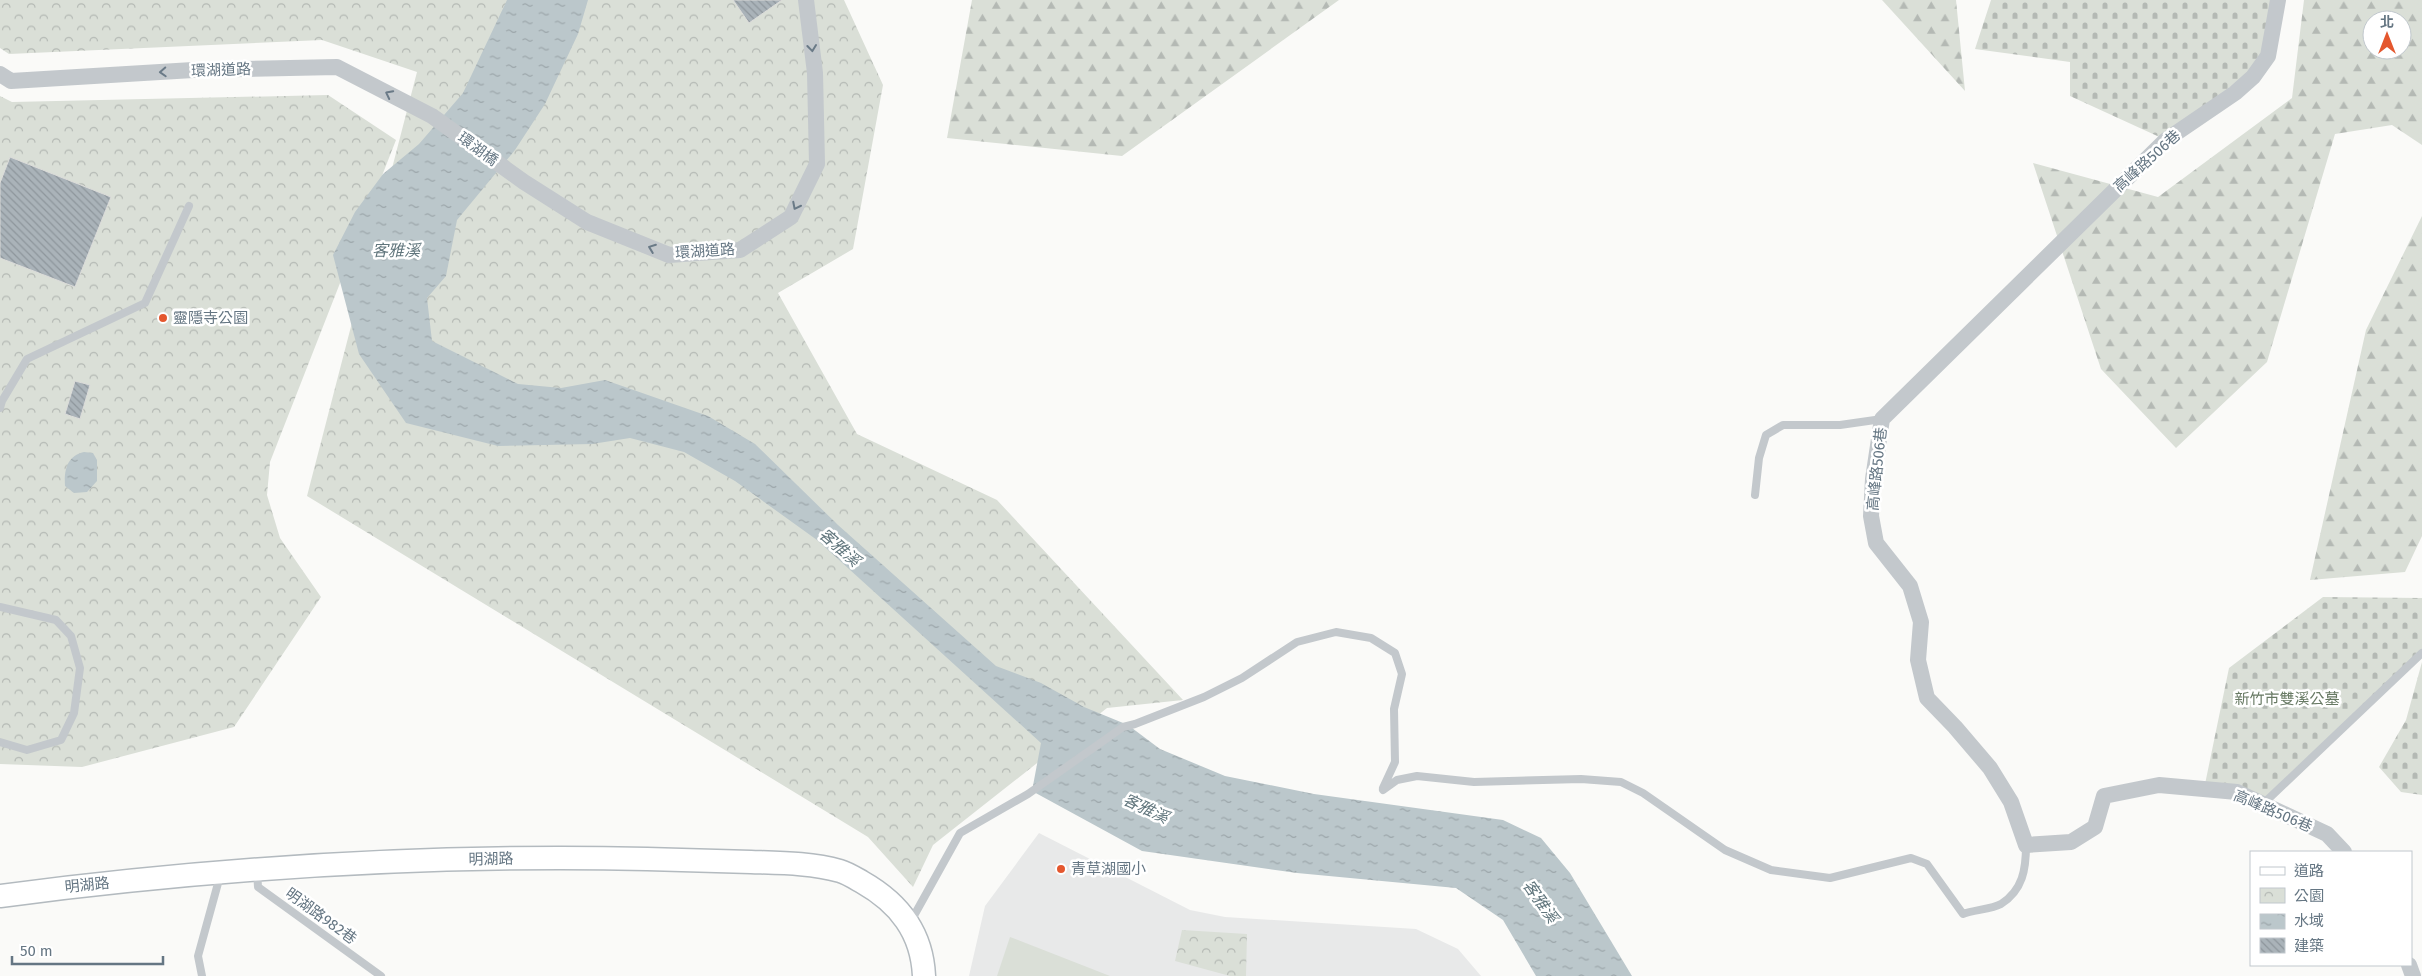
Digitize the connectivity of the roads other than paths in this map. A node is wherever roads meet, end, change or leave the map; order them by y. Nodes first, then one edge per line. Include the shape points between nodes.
1 (806, 0) edge
2 (2278, 0) edge
3 (0, 74) edge
4 (432, 116) joint
5 (524, 182) joint
6 (189, 206) dead end
7 (0, 408) edge
8 (1882, 419) junction
9 (1755, 495) dead end
10 (0, 607) edge
11 (2422, 653) edge
12 (0, 742) edge
13 (2261, 805) junction
14 (2026, 845) junction
15 (2343, 851) edge
16 (257, 871) junction
17 (221, 873) junction
18 (0, 896) edge
19 (910, 924) junction
20 (202, 976) edge
21 (381, 976) edge
22 (924, 976) edge

1 -> 5 street, 環湖道路 via 815,73 817,164 791,217 740,250 670,255 587,222
2 - 8 street, 高峰路506巷 via 2268,56 2252,77 2235,93 2166,140
4 -> 3 street, 環湖道路 via 337,67 193,70 11,81
4 - 5 street, 環湖橋
6 - 7 lane via 145,303 27,359
8 - 9 lane via 1840,425 1783,425 1766,435 1758,458
8 - 14 street, 高峰路506巷 via 1873,480 1872,516 1876,543 1910,586 1921,622 1918,660 1926,698 1990,768 2011,802
10 - 12 lane via 56,620 71,636 80,668 74,713 61,740 27,750
11 - 13 lane
13 - 14 street, 高峰路506巷 via 2237,792 2160,784 2104,796 2095,827 2071,842
13 - 15 street, 高峰路506巷 via 2327,834
14 - 19 lane via 2024,878 2013,894 2000,904 1963,914 1927,864 1911,858 1830,878 1771,870 1724,850 1643,793 1621,782 1581,779 1474,782 1417,776 1397,780 1383,790 1395,762 1394,709 1402,674 1395,653 1371,638 1336,632 1297,642 1242,678 1204,697 1123,726 1028,794 960,834
16 - 17 street, 明湖路
16 - 19 street, 明湖路 via 455,859 795,863 842,871 884,894
16 - 21 lane, 明湖路982巷 via 258,887
17 - 18 street, 明湖路
17 - 20 lane via 198,956
19 - 22 street, 明湖路 via 924,962

